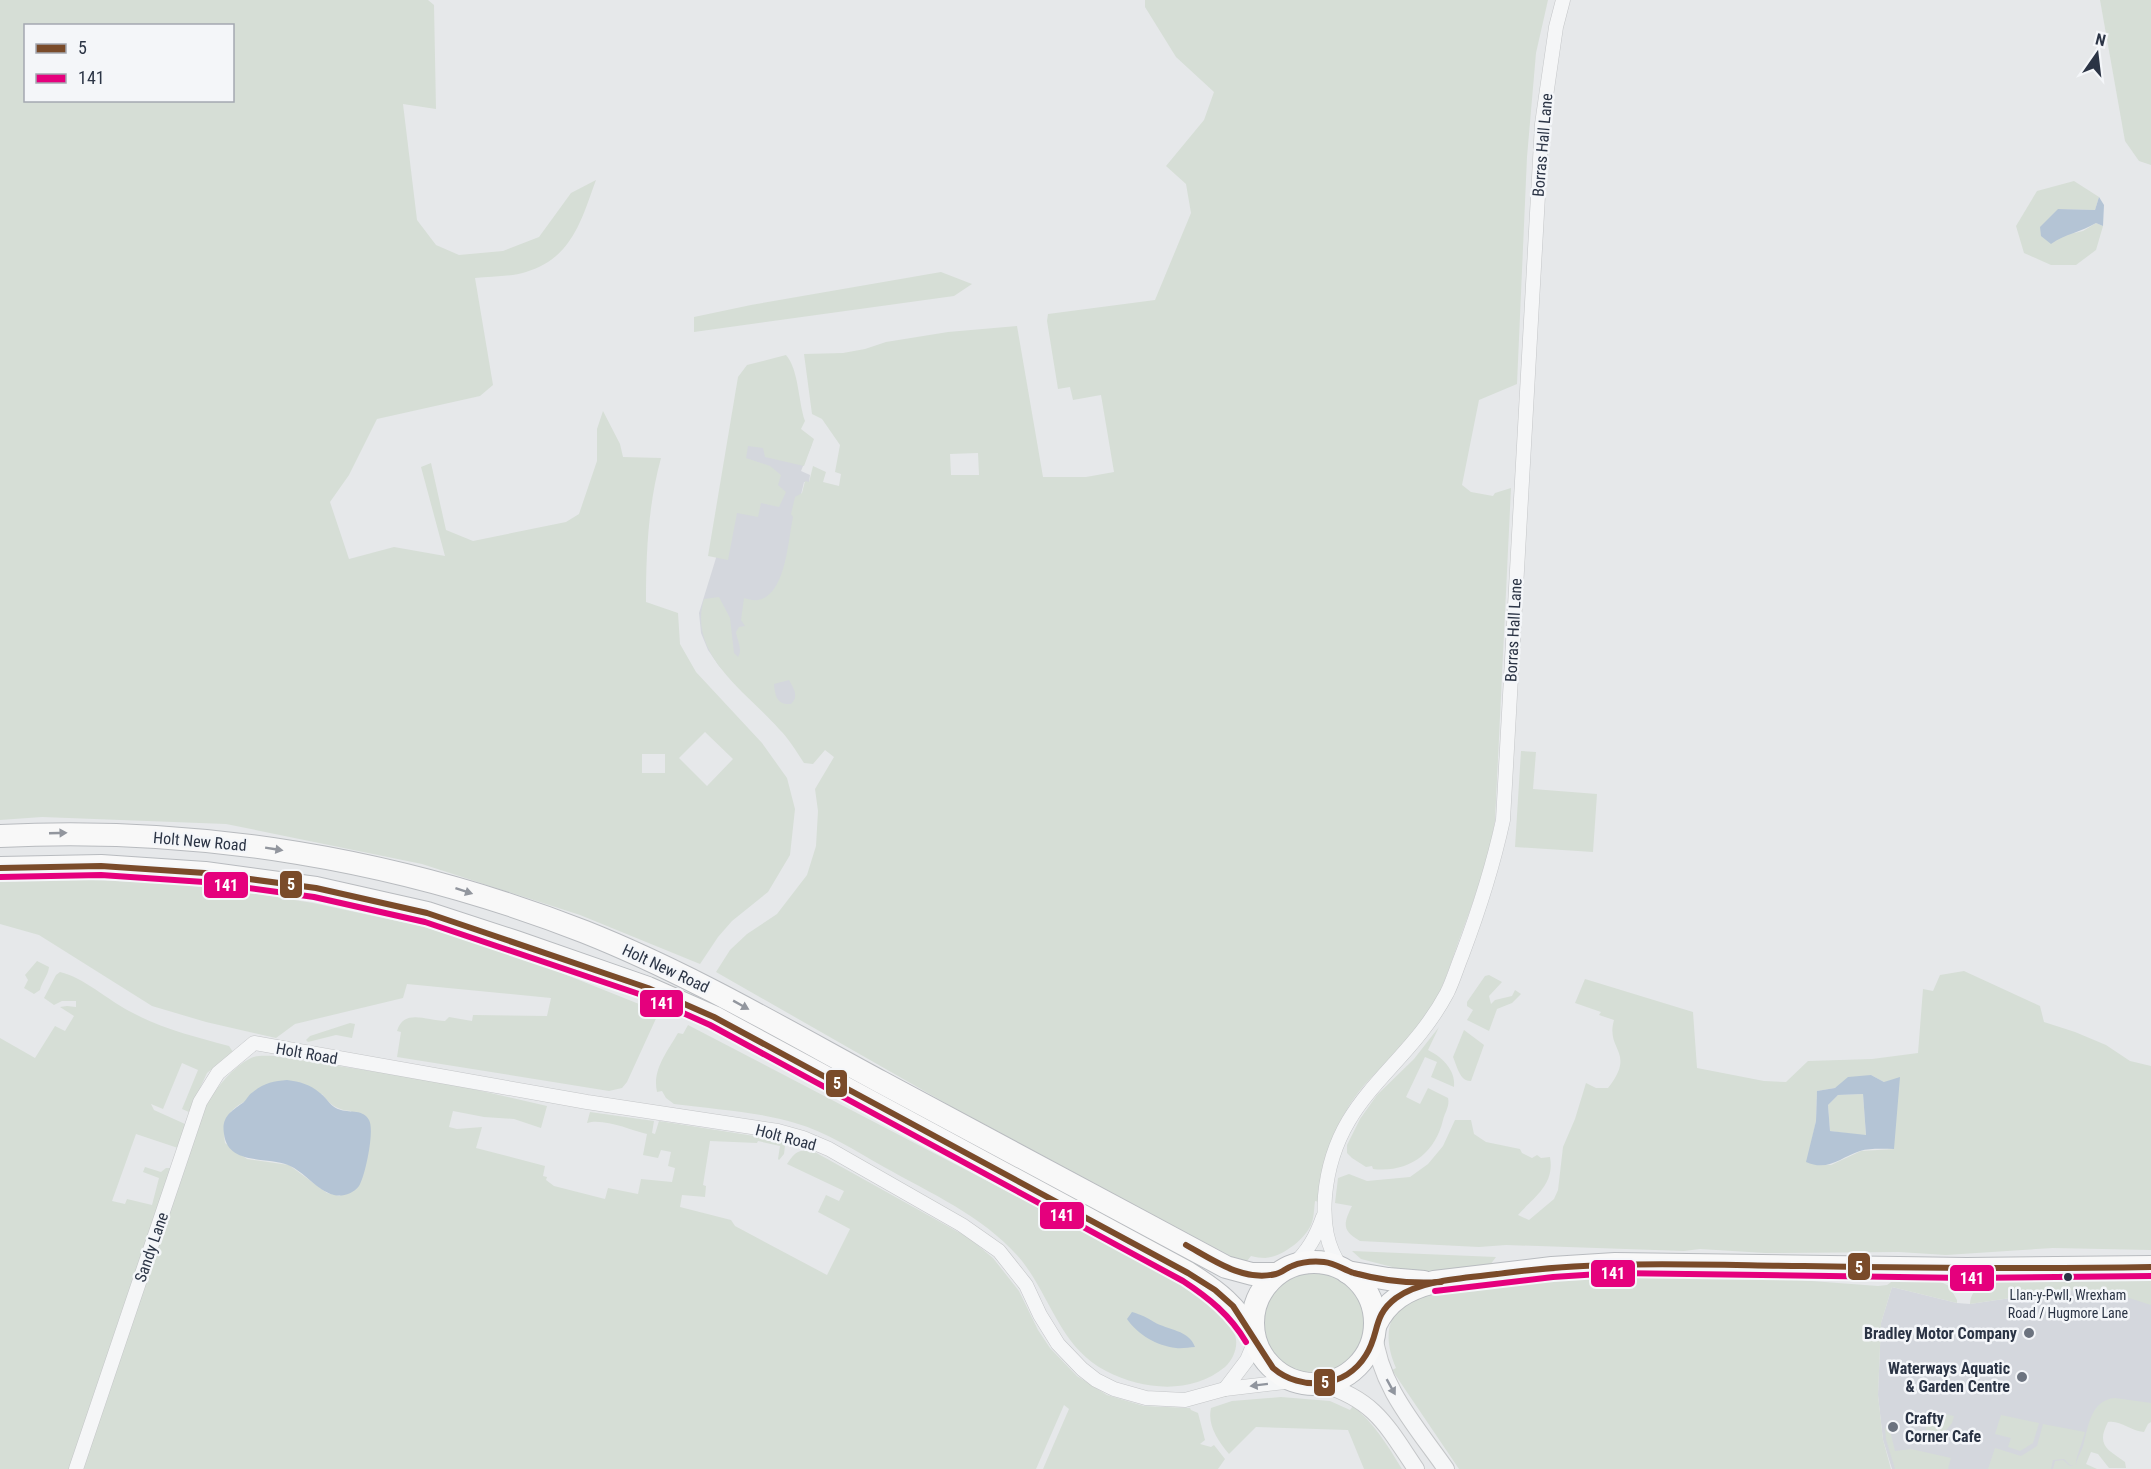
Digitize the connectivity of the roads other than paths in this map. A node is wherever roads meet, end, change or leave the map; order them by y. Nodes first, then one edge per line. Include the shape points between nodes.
1 (1563, 0) edge
2 (0, 836) edge
3 (0, 868) edge
4 (254, 1043) joint
5 (1324, 1215) junction
6 (2151, 1267) edge
7 (1284, 1270) junction
8 (1345, 1270) junction
9 (1434, 1282) junction
10 (1375, 1329) junction
11 (1254, 1339) junction
12 (1294, 1381) junction
13 (1322, 1384) junction
14 (1225, 1389) junction
15 (76, 1469) edge
16 (1416, 1469) edge
17 (1446, 1469) edge

1 - 5 street, Borras Hall Lane via 1542,124 1503,820 1492,869 1447,992 1419,1037 1367,1093 1340,1134 1327,1173
2 -> 7 highway, Holt New Road via 64,832 171,837 268,848 360,864 471,893 583,931 672,969 1226,1267 1252,1274
3 - 11 highway, Holt New Road via 101,866 206,873 316,888 427,913 648,988 714,1017 1188,1273 1216,1290 1238,1311
4 - 14 street, Holt Road via 803,1138 962,1225 999,1251 1026,1285 1058,1344 1096,1380 1130,1394 1166,1400 1200,1397
4 - 15 street, Sandy Lane via 218,1073 200,1102
5 - 7 street, Borras Hall Lane via 1311,1245
5 - 8 street, Borras Hall Lane via 1328,1243
6 - 9 highway via 1967,1269 1615,1264
7 - 8 highway via 1311,1262 1329,1263
7 - 11 highway via 1264,1287 1256,1302 1252,1320
8 - 9 highway via 1388,1279
8 - 10 highway via 1366,1290
9 - 10 highway via 1397,1297 1383,1312
10 - 13 highway via 1370,1347 1354,1370
10 -> 17 street via 1376,1351 1388,1383
11 - 12 highway via 1266,1362
11 - 14 street via 1247,1360
12 - 13 highway
12 -> 14 street, Holt Road
13 - 16 street via 1361,1400 1389,1428

